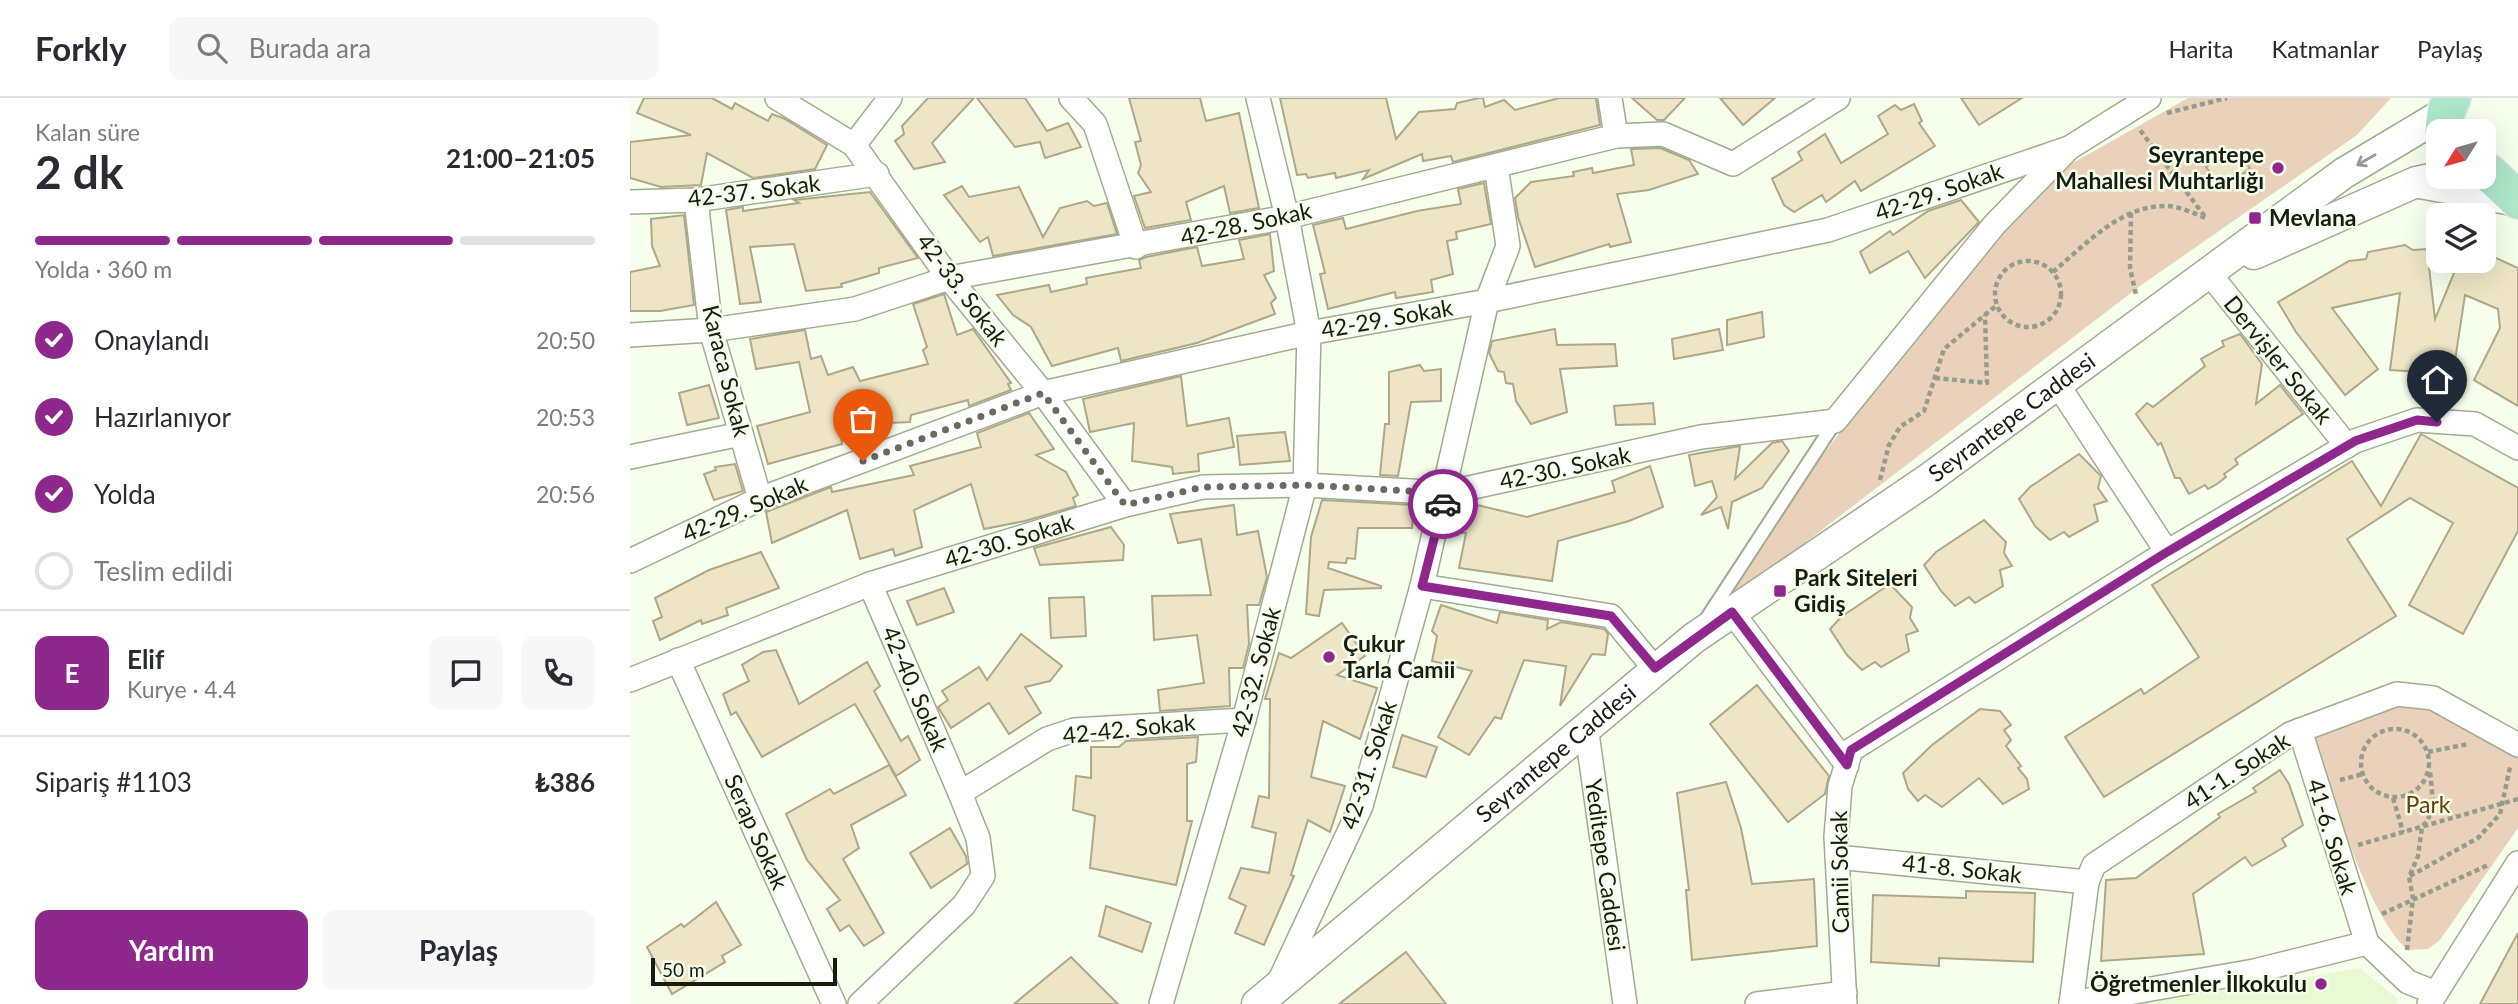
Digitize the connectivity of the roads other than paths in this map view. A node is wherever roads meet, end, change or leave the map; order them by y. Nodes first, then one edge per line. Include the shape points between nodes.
1 (890, 98) edge
2 (1071, 98) edge
3 (1087, 98) edge
4 (1258, 98) edge
5 (1610, 98) edge
6 (1838, 98) edge
7 (780, 99) edge
8 (2143, 108) edge
9 (2435, 115) edge
10 (1095, 124) junction
11 (1616, 136) junction
12 (854, 145) junction
13 (2069, 148) junction
14 (1496, 166) junction
15 (2496, 168) edge
16 (877, 174) junction
17 (2426, 180) edge
18 (2469, 189) edge
19 (696, 200) junction
20 (2518, 201) edge
21 (630, 202) edge
22 (1287, 217) junction
23 (1136, 247) junction
24 (2209, 273) junction
25 (949, 278) junction
26 (1487, 300) junction
27 (711, 330) junction
28 (1310, 333) junction
29 (630, 335) edge
30 (2058, 385) junction
31 (1043, 393) junction
32 (1835, 421) junction
33 (741, 434) junction
34 (2347, 446) junction
35 (2518, 448) edge
36 (630, 457) edge
37 (1305, 485) junction
38 (1446, 493) junction
39 (760, 499) junction
40 (1125, 505) junction
41 (2167, 552) junction
42 (630, 561) edge
43 (870, 584) junction
44 (1422, 586) junction
45 (1732, 612) junction
46 (1694, 638) junction
47 (678, 660) junction
48 (1655, 668) junction
49 (630, 680) edge
50 (1244, 719) junction
51 (1586, 726) junction
52 (2300, 730) junction
53 (2513, 742) edge
54 (1847, 765) junction
55 (960, 793) junction
56 (1837, 857) junction
57 (2507, 862) edge
58 (2087, 882) junction
59 (2363, 933) junction
60 (1267, 995) edge
61 (1845, 998) edge
62 (2433, 998) edge
63 (2071, 1003) edge
64 (834, 1004) edge
65 (860, 1004) edge
66 (1161, 1004) edge
67 (1625, 1004) edge
68 (1757, 1004) edge

1 - 12 street
2 - 10 street
3 - 10 lane
4 - 22 street, 42-32. Sokak
5 - 11 street
6 - 11 street, 42-28. Sokak via 1732,164 1663,134
7 - 12 street, 42-33. Sokak
8 - 13 street, 42-29. Sokak
9 -> 24 street, Seyrantepe Caddesi via 2344,173
10 - 23 street
11 - 14 street, 42-28. Sokak
12 - 16 street, 42-33. Sokak
13 - 26 street, 42-29. Sokak via 1828,229
13 - 32 street via 1995,224
14 - 22 street, 42-28. Sokak
14 - 26 street, 42-31. Sokak via 1508,246
15 - 20 main road
16 - 19 street, 42-37. Sokak
16 - 25 street, 42-33. Sokak
17 - 24 street, Seyrantepe Caddesi
18 - 20 street
19 - 21 street, 42-37. Sokak
19 - 27 street, Karaca Sokak
22 - 23 street, 42-28. Sokak
22 - 28 street, 42-32. Sokak
23 - 25 street, 42-28. Sokak
24 - 30 street, Seyrantepe Caddesi
24 - 34 street, Dervişler Sokak
25 - 27 street, 42-28. Sokak via 855,309
25 - 31 street, 42-33. Sokak
26 - 28 street, 42-29. Sokak
26 - 38 street, 42-31. Sokak
27 - 29 street, 42-28. Sokak
27 - 33 street, Karaca Sokak
28 - 31 street, 42-29. Sokak
28 - 37 street, 42-32. Sokak
30 - 41 street
30 - 45 street, Seyrantepe Caddesi
31 - 39 street, 42-29. Sokak
31 - 40 street, 42-33. Sokak
32 - 38 street, 42-30. Sokak via 1701,437
32 - 46 lane
33 - 36 street
33 - 39 street, Karaca Sokak
34 - 35 street, Camii Sokak via 2417,420 2475,425
34 - 41 street, Camii Sokak
37 - 38 street, 42-30. Sokak
37 - 40 street, 42-30. Sokak via 1203,487
37 - 50 street, 42-32. Sokak
38 - 44 street, 42-31. Sokak
39 - 42 street, 42-29. Sokak
40 - 43 street, 42-30. Sokak
41 - 54 street, Camii Sokak via 1851,750
43 - 47 street, 42-30. Sokak
43 - 55 street, 42-40. Sokak
44 - 48 street via 1611,616
44 - 60 street, 42-31. Sokak via 1361,806
45 - 46 street, Seyrantepe Caddesi
45 - 54 street
46 - 48 street, Seyrantepe Caddesi
47 - 49 street, 42-30. Sokak
47 - 64 street, Serap Sokak
48 - 51 street, Seyrantepe Caddesi
50 - 55 street, 42-42. Sokak via 1074,730 1047,739
50 - 66 street, 42-32. Sokak
51 - 60 street, Seyrantepe Caddesi
51 - 67 street, Yeditepe Caddesi
52 - 53 street, 41-1. Sokak via 2397,694 2433,698
52 - 58 street, 41-1. Sokak via 2094,865
52 - 59 street, 41-6. Sokak
54 - 56 street, Camii Sokak via 1840,786
55 - 65 street via 978,838 983,876 964,905
56 - 58 street, 41-8. Sokak
56 - 61 street, Camii Sokak
57 - 62 street
58 - 63 street
59 - 62 street via 2408,982
59 - 63 street via 2254,971
61 - 68 street

